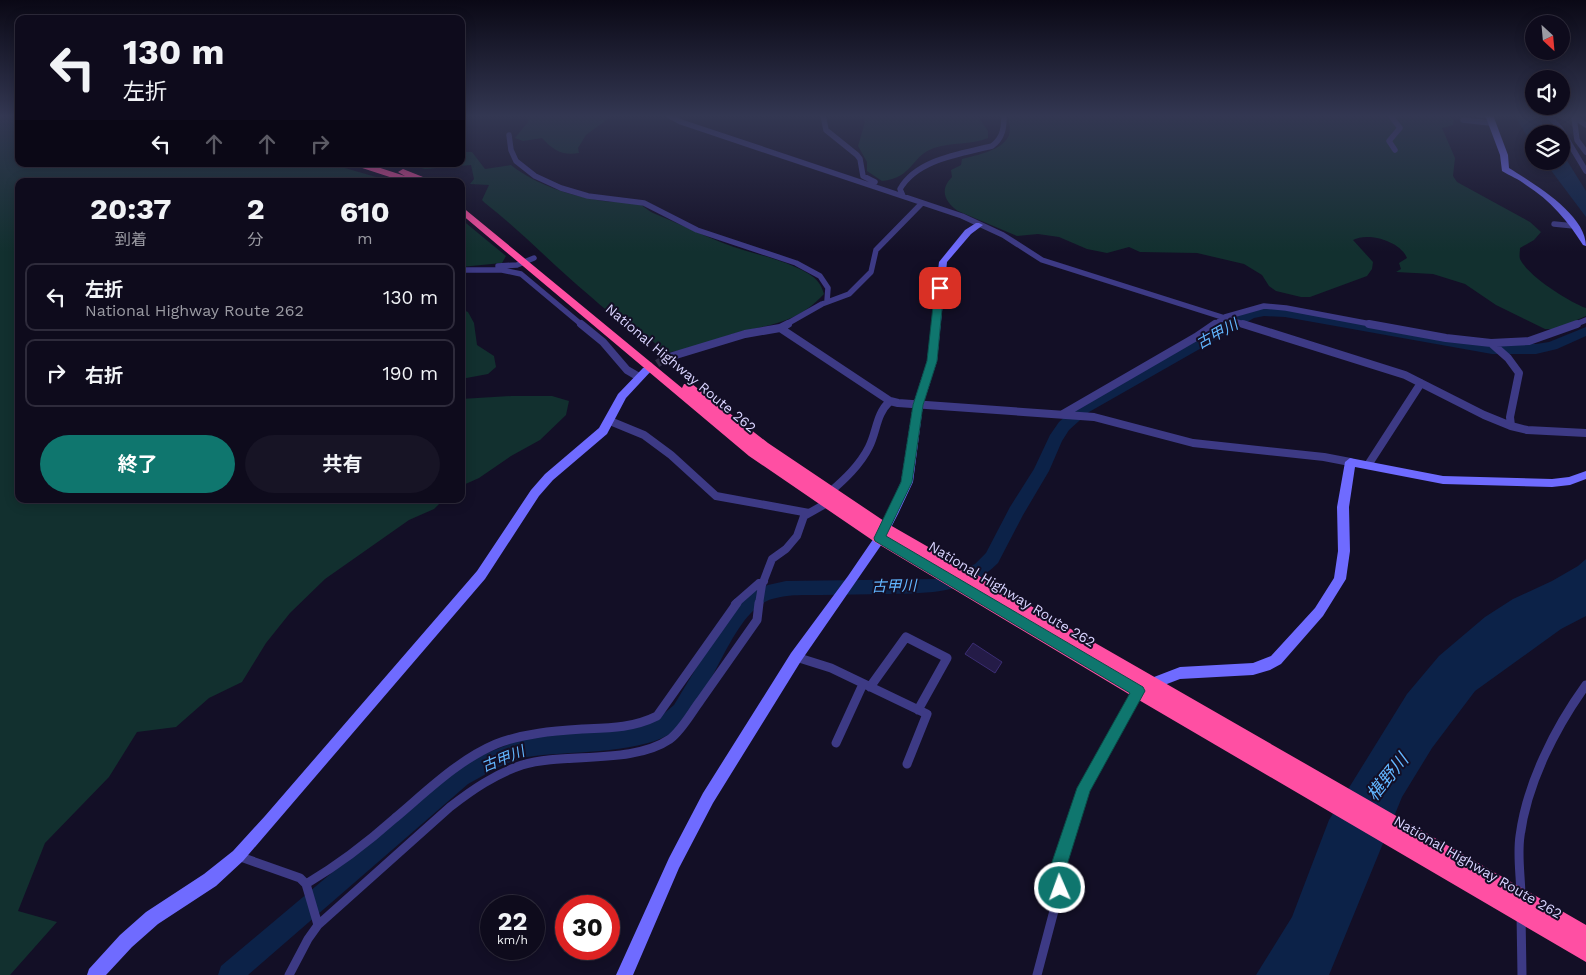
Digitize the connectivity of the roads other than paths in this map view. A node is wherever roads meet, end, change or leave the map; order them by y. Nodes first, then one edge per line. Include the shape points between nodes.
1 (516, 160) edge
2 (797, 160) edge
3 (860, 160) edge
4 (942, 160) edge
5 (1505, 160) edge
6 (368, 167) edge
7 (385, 167) edge
8 (402, 178) edge
9 (419, 178) edge
10 (900, 189) junction
11 (904, 196) junction
12 (465, 202) edge
13 (922, 203) junction
14 (465, 212) edge
15 (1554, 224) dead end
16 (979, 225) junction
17 (1574, 226) junction
18 (1586, 243) edge
19 (529, 260) junction
20 (465, 270) edge
21 (486, 270) junction
22 (827, 301) junction
23 (1226, 317) junction
24 (1586, 320) edge
25 (780, 328) junction
26 (1492, 344) junction
27 (666, 358) tunnel mouth
28 (643, 373) joint
29 (1421, 383) junction
30 (890, 401) junction
31 (918, 405) junction
32 (1065, 414) junction
33 (610, 421) junction
34 (1511, 426) junction
35 (1586, 433) edge
36 (1350, 462) junction
37 (1368, 465) junction
38 (1586, 475) edge
39 (828, 498) junction
40 (809, 513) junction
41 (882, 534) junction
42 (763, 583) junction
43 (796, 657) junction
44 (1586, 685) edge
45 (866, 686) junction
46 (1145, 687) junction
47 (918, 710) junction
48 (836, 743) dead end
49 (907, 764) dead end
50 (1299, 776) junction
51 (238, 856) junction
52 (307, 890) junction
53 (317, 922) junction
54 (1586, 936) edge
55 (1586, 952) edge
56 (95, 975) edge
57 (289, 975) edge
58 (624, 975) edge
59 (1037, 975) edge
60 (1522, 975) edge

1 - 22 street via 538,177 575,193 610,200 635,200 697,230 796,263 820,276 828,288
2 - 11 street
3 - 10 street via 863,176 889,188
4 - 10 street via 927,165
5 - 17 main road via 1505,169 1531,184 1563,211
6 - 8 highway
7 - 9 highway
10 - 11 street
11 - 13 street
12 - 19 highway, National Highway Route 262
13 - 16 street
13 - 22 street via 876,250 871,272 856,289
14 - 19 highway, National Highway Route 262
15 - 17 street
16 - 23 street via 1003,235 1042,260
16 - 31 main road via 968,232 943,262 932,361
17 - 18 main road
19 - 21 street
19 - 39 highway, National Highway Route 262 via 754,453
20 - 21 street
21 - 28 street via 520,274 603,342 627,370
22 - 25 street
23 - 26 street via 1273,306
23 - 29 street via 1391,370
23 - 32 street
24 - 26 street via 1533,341
25 - 27 street via 745,334
25 - 30 street
26 - 34 street via 1519,373
28 - 33 main road via 622,396
29 - 34 street
29 - 37 street
30 - 31 street
30 - 39 street via 882,406 868,449
31 - 32 street
31 - 41 main road via 907,482
32 - 36 street via 1094,417 1193,443
33 - 40 street via 644,435 671,454 716,496
33 - 51 main road via 535,492 481,575
34 - 35 street
36 - 37 main road
36 - 46 main road via 1343,507 1344,551 1340,579 1318,612 1276,660 1253,669 1180,674
37 - 38 main road via 1443,480 1552,483
39 - 40 street
39 - 41 highway, National Highway Route 262
40 - 42 street via 804,516 797,536 772,559
41 - 43 main road
41 - 46 highway, National Highway Route 262
42 - 52 street via 733,606 657,716 631,727 537,733 485,750 417,797
42 - 53 street via 757,620 671,738 654,748 543,760 495,776 456,802
43 - 45 street via 830,668
43 - 58 main road via 708,798 674,863
44 - 60 street via 1574,700 1549,748 1520,836
45 - 47 street
45 - 47 street via 906,637 947,658
45 - 48 street
46 - 50 highway, National Highway Route 262
46 - 59 street via 1084,788 1059,865 1060,888
47 - 49 street via 927,714
50 - 54 highway, National Highway Route 262
50 - 55 highway, National Highway Route 262
51 - 52 street via 300,878
51 - 56 main road via 210,880 152,918
52 - 53 street
53 - 57 street

